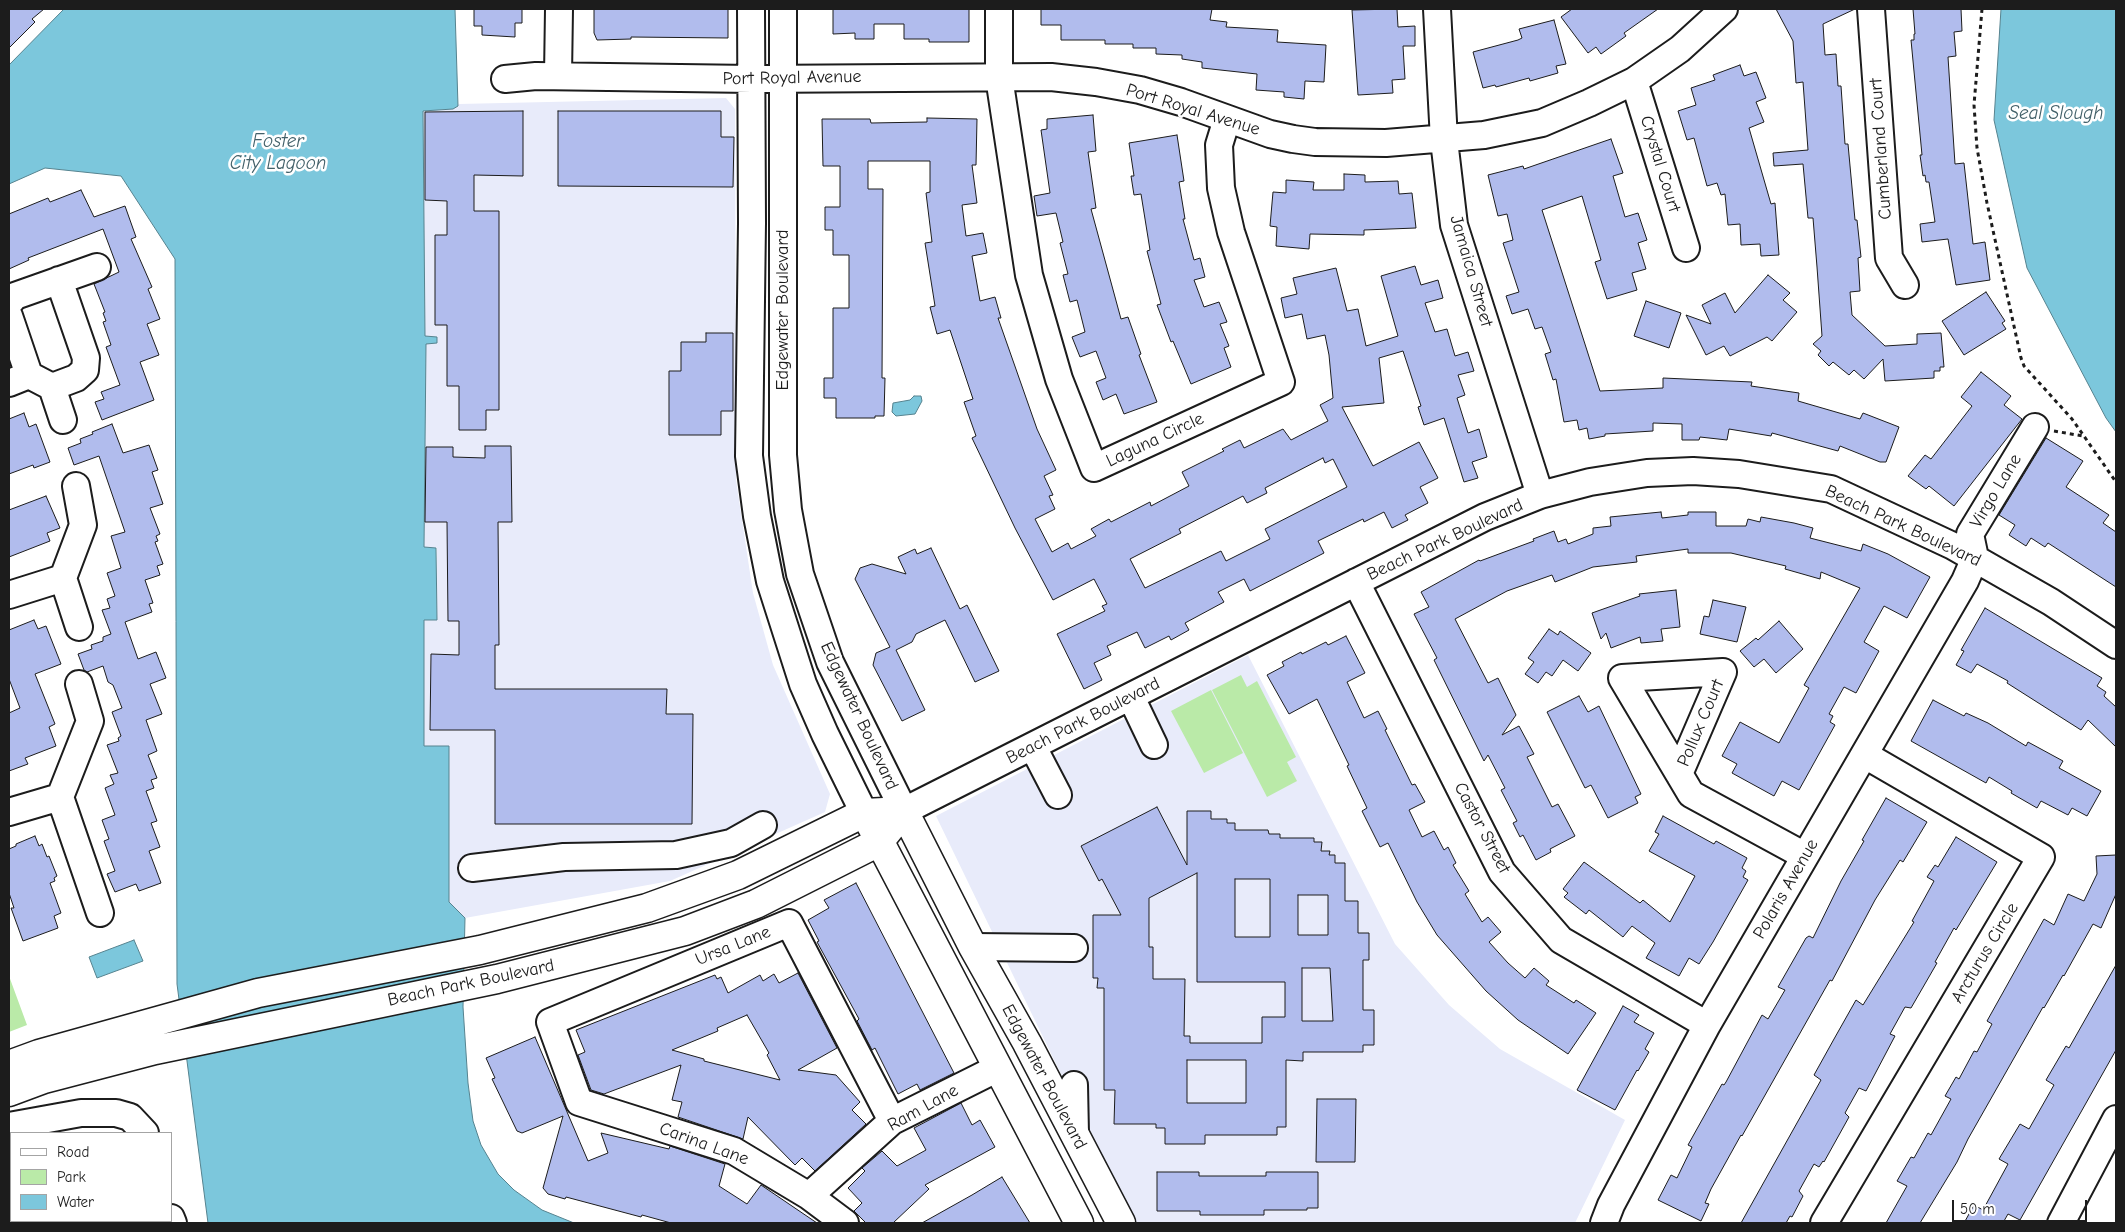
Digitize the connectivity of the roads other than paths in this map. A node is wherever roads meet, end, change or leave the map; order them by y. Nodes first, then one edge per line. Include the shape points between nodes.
1 (559, 9) edge
2 (751, 9) edge
3 (782, 9) edge
4 (1000, 9) edge
5 (1437, 9) edge
6 (1724, 9) edge
7 (1871, 9) edge
8 (558, 76) junction
9 (1000, 77) junction
10 (782, 78) junction
11 (505, 79) dead end
12 (752, 80) junction
13 (1634, 81) junction
14 (1227, 119) junction
15 (1444, 140) junction
16 (1686, 248) dead end
17 (97, 267) dead end
18 (59, 280) junction
19 (1905, 285) dead end
20 (9, 302) edge
21 (9, 316) edge
22 (19, 379) edge
23 (52, 387) junction
24 (63, 420) dead end
25 (2035, 427) road end
26 (76, 486) dead end
27 (1540, 495) junction
28 (1975, 558) junction
29 (63, 578) junction
30 (1356, 582) junction
31 (9, 595) edge
32 (80, 627) dead end
33 (2116, 644) edge
34 (79, 684) dead end
35 (1130, 697) junction
36 (1154, 744) dead end
37 (1033, 747) junction
38 (1865, 755) junction
39 (1679, 774) dead end
40 (1058, 796) dead end
41 (60, 797) junction
42 (904, 810) junction
43 (9, 812) edge
44 (864, 812) junction
45 (763, 826) dead end
46 (879, 842) junction
47 (1805, 856) junction
48 (472, 868) dead end
49 (100, 913) dead end
50 (973, 947) junction
51 (1074, 948) dead end
52 (1707, 1025) junction
53 (9, 1065) edge
54 (41, 1067) junction
55 (998, 1068) junction
56 (1074, 1085) dead end
57 (9, 1092) edge
58 (579, 1102) joint
59 (2116, 1120) edge
60 (892, 1121) junction
61 (9, 1126) edge
62 (144, 1132) edge
63 (1075, 1134) junction
64 (809, 1196) junction
65 (845, 1223) edge
66 (1079, 1223) edge
67 (1122, 1223) edge
68 (1604, 1223) edge
69 (1824, 1223) edge
70 (2061, 1223) edge

1 - 8 street
2 - 12 street, Edgewater Boulevard
3 - 10 street, Edgewater Boulevard
4 - 9 street
5 - 15 street, Jamaica Street
6 - 13 street, Port Royal Avenue via 1680,49
7 - 19 street, Cumberland Court via 1889,258
8 - 11 street, Port Royal Avenue
8 - 12 street, Port Royal Avenue
9 - 10 street, Port Royal Avenue
9 - 14 street, Port Royal Avenue via 1051,78 1113,85 1181,102
9 - 14 street, Laguna Circle via 1029,275 1059,379 1094,468 1281,382 1230,232 1221,188 1219,145
10 - 12 street, Port Royal Avenue
10 - 42 street, Edgewater Boulevard via 783,455 788,510 800,574 830,662
12 - 44 street, Edgewater Boulevard via 749,456 757,516 770,581 802,684
13 - 15 street, Port Royal Avenue via 1542,123
13 - 16 street, Crystal Court
14 - 15 street, Port Royal Avenue via 1270,134 1315,142
15 - 27 street, Jamaica Street via 1454,224
17 - 18 street
18 - 20 street via 15,296
18 - 23 street via 86,358 85,370 76,378
21 - 22 street
22 - 23 street
23 - 24 street
25 - 28 street, Virgo Lane via 1970,534
26 - 29 street via 83,524
27 - 28 street, Beach Park Boulevard via 1590,482 1647,473 1739,474 1831,489
27 - 30 street, Beach Park Boulevard via 1485,517
28 - 33 street, Beach Park Boulevard
28 - 38 street, Polaris Avenue
29 - 31 street
29 - 32 street
30 - 35 street, Beach Park Boulevard
30 - 52 street, Castor Street via 1502,872 1561,940
34 - 41 street via 90,721
35 - 36 street
35 - 37 street, Beach Park Boulevard
37 - 40 street
37 - 42 street, Beach Park Boulevard
38 - 47 street, Polaris Avenue
38 - 69 street, Arcturus Circle via 2041,857
39 - 47 street, Pollux Court via 1691,794
41 - 43 street
41 - 49 street
42 - 44 main road, Beach Park Boulevard
42 - 46 main road, Beach Park Boulevard
42 - 50 main road, Edgewater Boulevard
44 - 46 main road, Edgewater Boulevard
44 - 54 main road, Beach Park Boulevard via 738,875 647,908 480,950 258,993
45 - 48 street via 731,843 676,855 564,857
46 - 54 main road, Beach Park Boulevard via 756,904 686,931 497,979 155,1050
46 - 55 main road, Edgewater Boulevard
47 - 52 street, Polaris Avenue
50 - 51 street
50 - 63 main road, Edgewater Boulevard
52 - 68 street, Polaris Avenue
53 - 54 main road, Beach Park Boulevard
54 - 57 main road, Beach Park Boulevard
55 - 60 street, Ram Lane
55 - 66 main road, Edgewater Boulevard
56 - 63 street
58 - 60 street, Ursa Lane via 550,1022 790,923
58 - 64 street, Carina Lane via 734,1151
59 - 70 street
60 - 64 street, Ram Lane
61 - 62 street via 81,1113 116,1113 130,1117
63 - 67 main road, Edgewater Boulevard
64 - 65 street, Carina Lane

